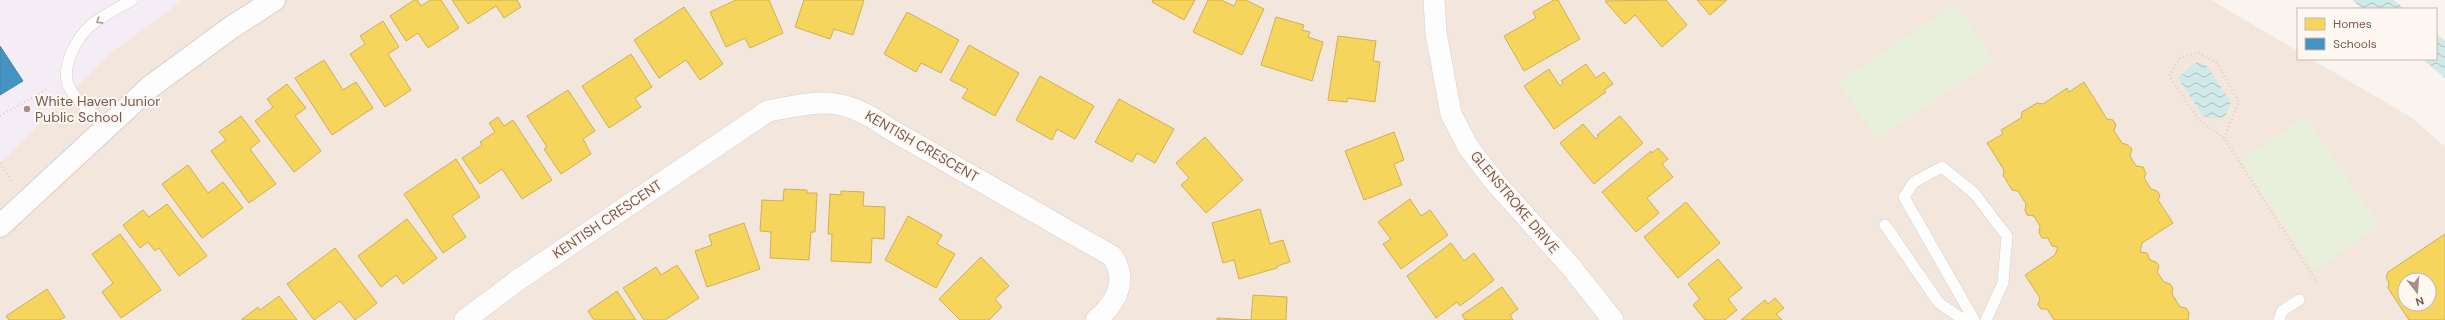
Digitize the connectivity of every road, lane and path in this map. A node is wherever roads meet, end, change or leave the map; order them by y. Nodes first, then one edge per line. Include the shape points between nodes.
1 (132, 0) edge
2 (1434, 0) edge
3 (261, 4) edge
4 (46, 89) dead end
5 (0, 116) edge
6 (107, 126) junction
7 (2224, 138) junction
8 (1885, 225) dead end
9 (0, 226) edge
10 (2318, 284) dead end
11 (2299, 300) dead end
12 (465, 320) edge
13 (1096, 320) edge
14 (1614, 320) edge
15 (1964, 320) edge
16 (1974, 320) edge
17 (1986, 320) edge
18 (2279, 320) edge

1 -> 6 lane via 90,27 68,61 69,86 78,99
2 - 14 street, GLENSTROKE DRIVE via 1436,33 1451,114 1468,147
3 - 6 street via 156,82
4 - 5 path
6 - 9 street
7 - 7 path via 2200,121 2169,76 2181,57 2199,54 2217,63 2239,102
7 - 10 path
8 - 15 lane via 1939,304
11 - 18 lane via 2282,311
12 - 13 street, KENTISH CRESCENT via 518,280 768,111 817,102 839,104 867,113 888,128 1112,256 1119,267 1120,284 1109,308
16 - 17 lane via 1904,197 1914,182 1942,167 1974,193 2007,236 2003,283

